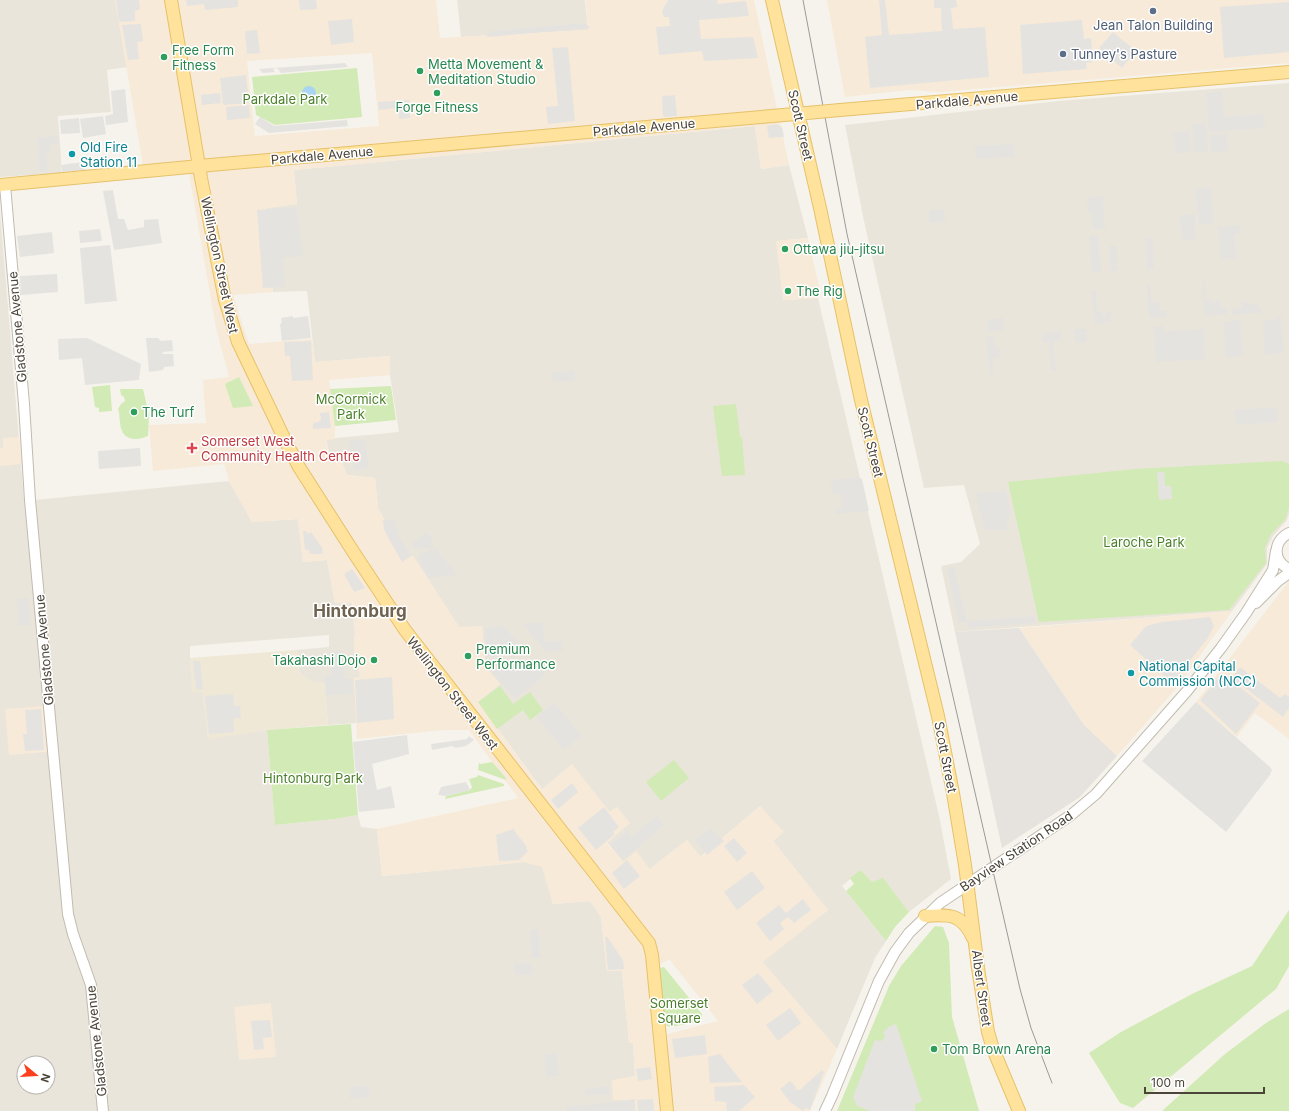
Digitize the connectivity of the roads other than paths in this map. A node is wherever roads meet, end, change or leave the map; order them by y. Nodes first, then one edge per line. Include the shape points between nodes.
1 (171, 0) edge
2 (772, 0) edge
3 (1289, 72) edge
4 (799, 114) junction
5 (199, 166) junction
6 (2, 185) edge
7 (1289, 533) edge
8 (1276, 551) junction
9 (1289, 569) edge
10 (1289, 573) edge
11 (1246, 613) junction
12 (968, 884) junction
13 (925, 916) junction
14 (976, 946) junction
15 (1018, 1110) edge
16 (103, 1111) edge
17 (667, 1111) edge
18 (825, 1111) edge

1 - 5 main road, Wellington Street West
2 - 4 main road, Scott Street
3 - 4 main road, Parkdale Avenue, bridge
4 - 5 main road, Parkdale Avenue
4 - 12 main road, Scott Street via 862,407 938,716
5 - 6 main road, Parkdale Avenue
5 - 17 main road, Wellington Street West via 225,300 236,339 299,467 405,630 649,943
6 - 16 street, Gladstone Avenue via 24,404 30,500 68,914 92,991
7 - 8 street via 1280,539
8 - 9 street via 1280,562
8 - 11 street, Bayview Station Road via 1273,570
10 - 11 street, Bayview Station Road
11 - 12 street, Bayview Station Road via 1190,688 1096,794 1071,815
12 - 13 street, Bayview Station Road
12 - 14 main road, Albert Street
13 - 14 main road via 943,914 958,919 968,928
13 - 18 street, Bayview Station Road via 899,946 884,971
14 - 15 main road, Albert Street via 988,1032

